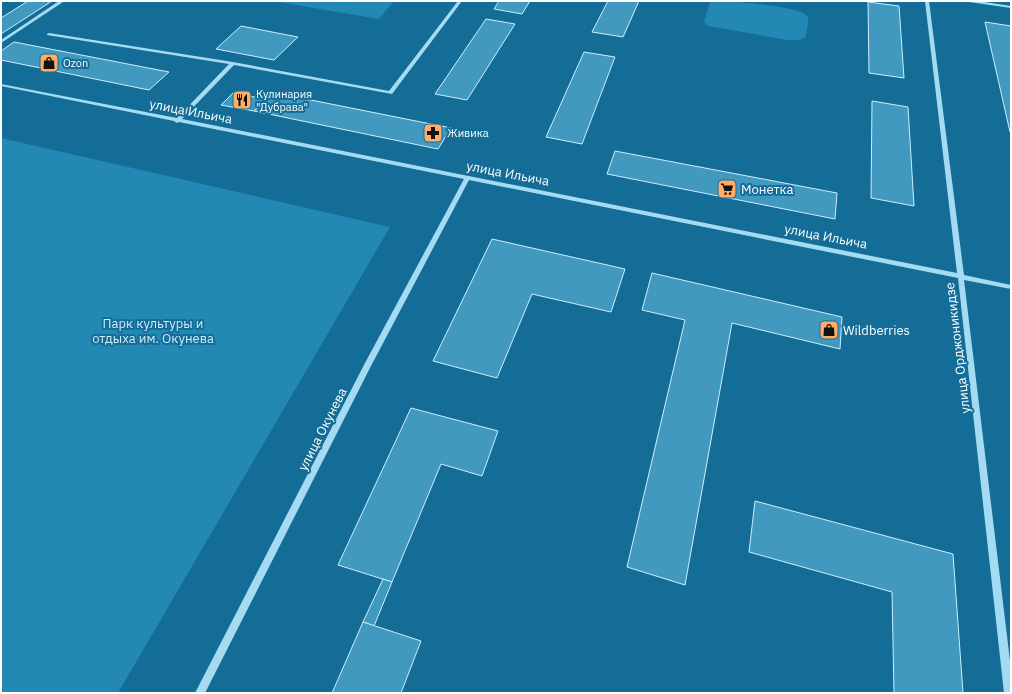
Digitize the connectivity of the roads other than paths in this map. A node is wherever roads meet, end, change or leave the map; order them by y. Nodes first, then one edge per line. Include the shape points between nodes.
1 (460, 1) edge
2 (927, 1) edge
3 (969, 1) edge
4 (61, 2) edge
5 (1011, 7) edge
6 (49, 34) dead end
7 (1, 42) edge
8 (233, 63) junction
9 (1, 85) edge
10 (178, 121) junction
11 (468, 178) junction
12 (961, 276) junction
13 (1011, 287) edge
14 (200, 693) edge
15 (1009, 693) edge

1 - 8 street via 390,93
2 - 12 street, улица Орджоникидзе
3 - 5 street
4 - 7 street
6 - 8 street
8 - 10 street
9 - 10 street, улица Ильича
10 - 11 street, улица Ильича
11 - 12 street, улица Ильича
11 - 14 street, улица Окунева via 368,365
12 - 13 street, улица Ильича
12 - 15 street, улица Орджоникидзе

